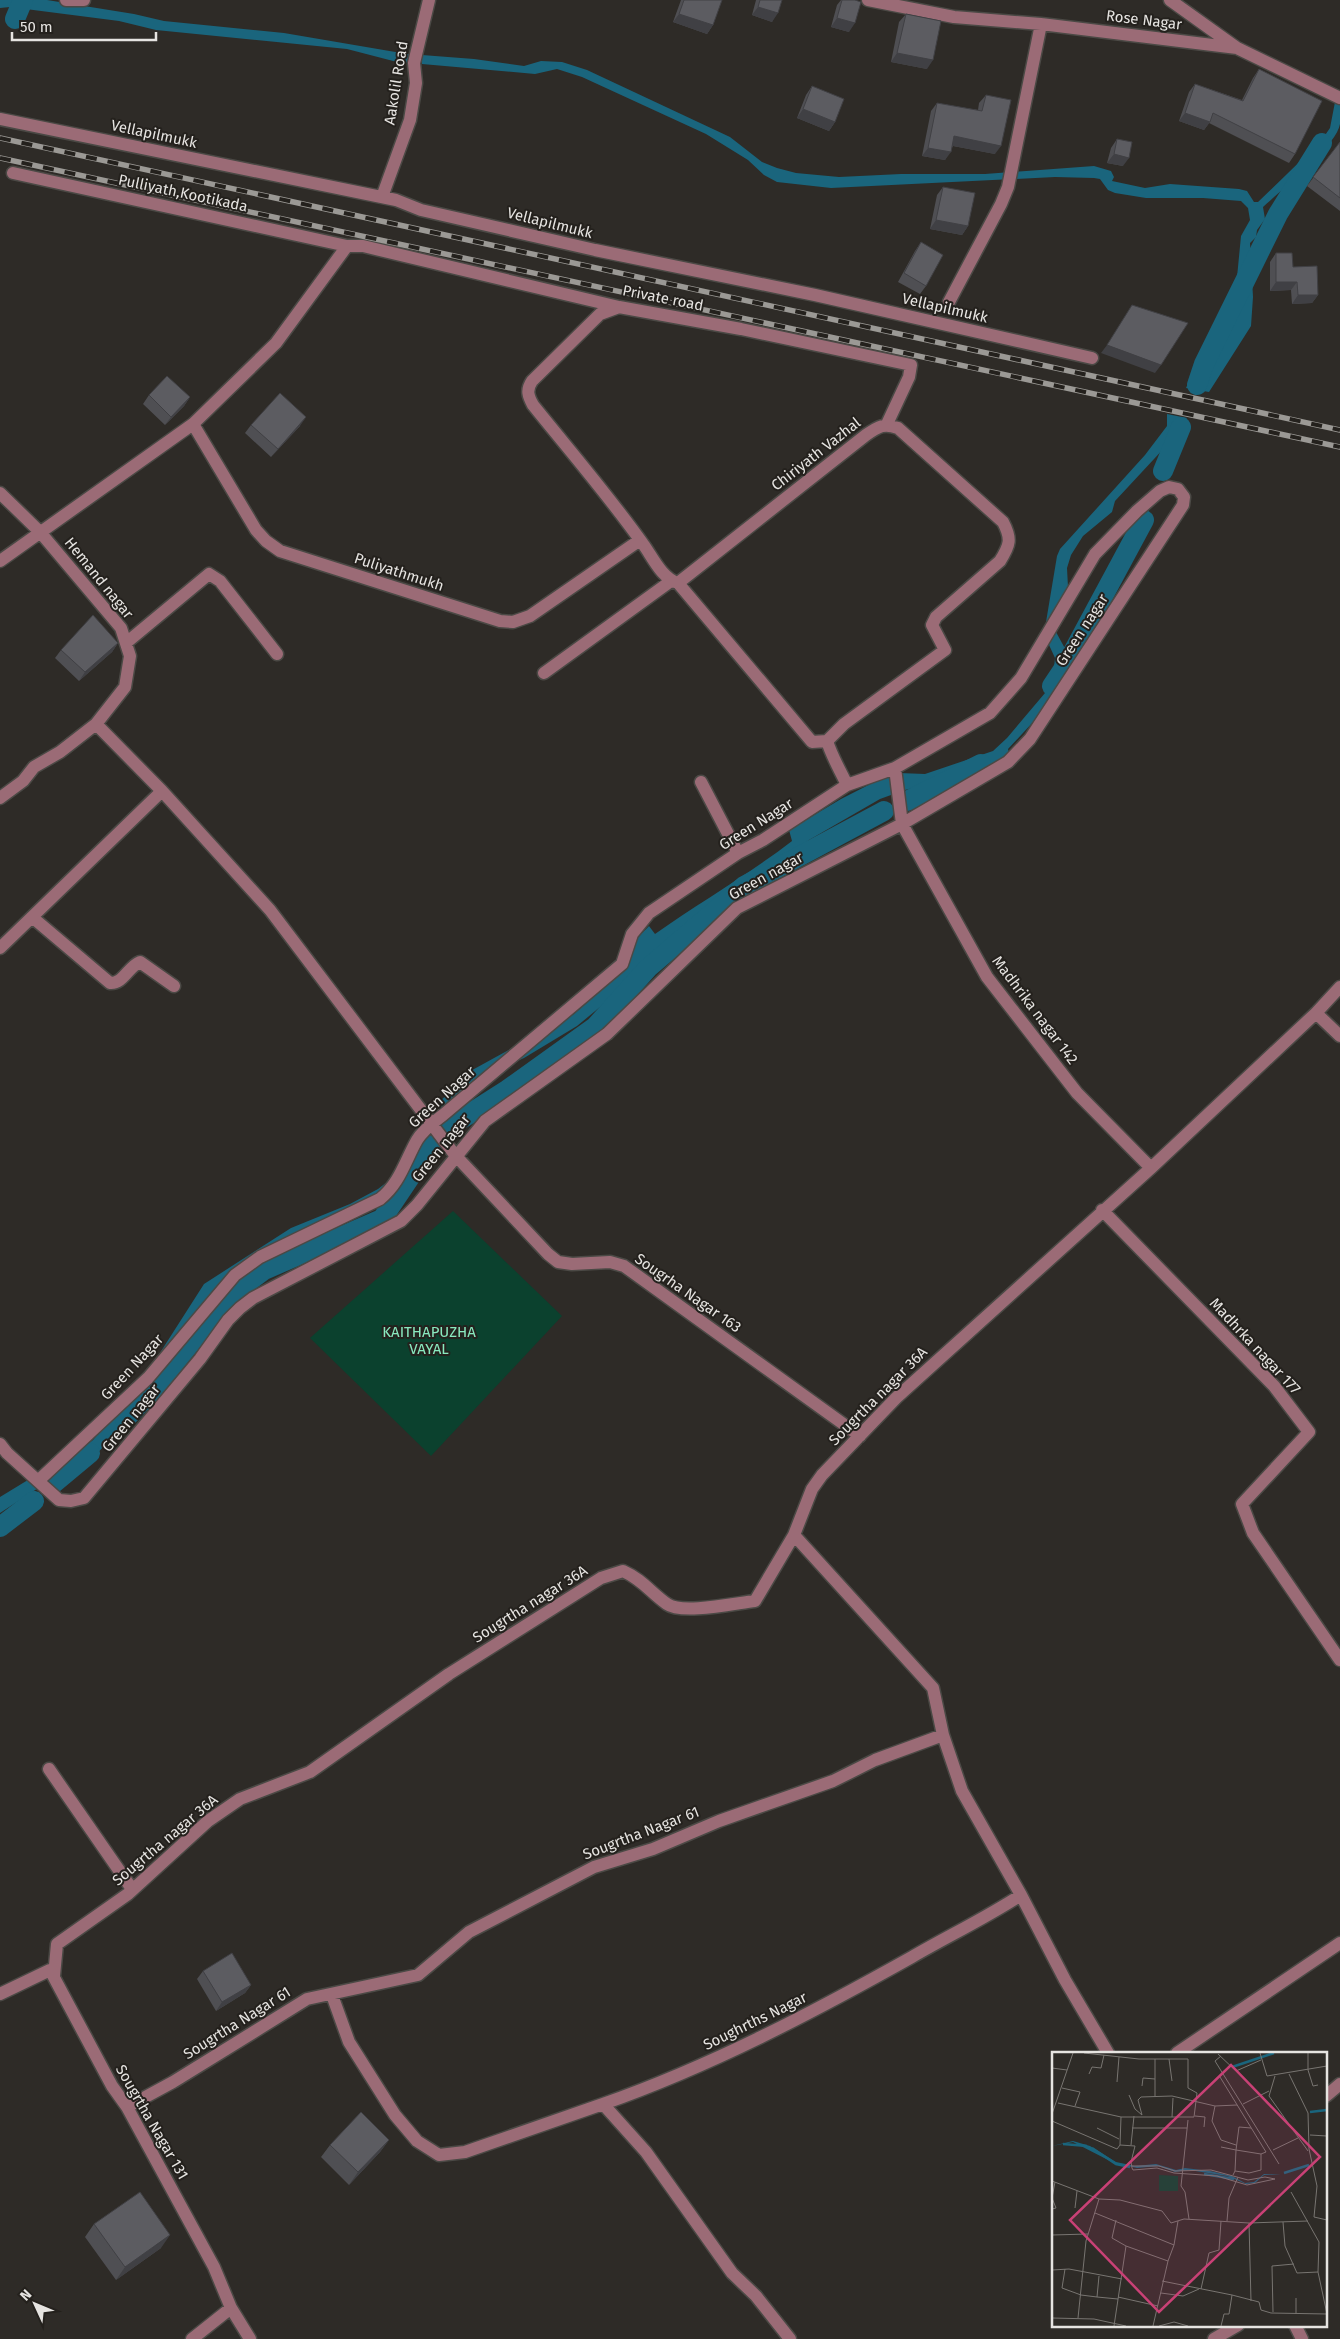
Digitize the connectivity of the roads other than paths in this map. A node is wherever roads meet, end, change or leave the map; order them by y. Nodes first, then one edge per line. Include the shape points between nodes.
1 (66, 0) edge
2 (84, 0) edge
3 (429, 0) edge
4 (868, 0) edge
5 (1170, 0) edge
6 (1041, 24) junction
7 (1237, 48) junction
8 (1340, 98) edge
9 (0, 119) edge
10 (12, 173) dead end
11 (382, 197) junction
12 (347, 246) junction
13 (949, 302) dead end
14 (619, 307) junction
15 (1092, 358) dead end
16 (193, 424) junction
17 (887, 424) junction
18 (0, 493) edge
19 (40, 532) junction
20 (640, 540) junction
21 (0, 561) edge
22 (675, 582) junction
23 (126, 643) junction
24 (277, 654) dead end
25 (544, 673) dead end
26 (96, 724) junction
27 (827, 741) junction
28 (894, 768) junction
29 (701, 782) dead end
30 (847, 786) junction
31 (162, 791) junction
32 (0, 798) edge
33 (902, 824) junction
34 (738, 853) junction
35 (32, 917) junction
36 (0, 948) edge
37 (174, 986) dead end
38 (1340, 987) edge
39 (1316, 1013) junction
40 (1340, 1036) edge
41 (432, 1124) junction
42 (455, 1155) junction
43 (1151, 1168) junction
44 (1102, 1210) junction
45 (860, 1436) junction
46 (0, 1444) edge
47 (38, 1481) junction
48 (794, 1536) junction
49 (1340, 1660) edge
50 (943, 1735) junction
51 (48, 1769) dead end
52 (132, 1890) junction
53 (1021, 1895) junction
54 (1340, 1943) edge
55 (50, 1970) junction
56 (0, 1994) edge
57 (332, 1995) junction
58 (1107, 2052) edge
59 (1178, 2052) edge
60 (1340, 2084) edge
61 (1328, 2094) edge
62 (603, 2104) junction
63 (127, 2107) junction
64 (231, 2308) junction
65 (1236, 2326) edge
66 (1296, 2326) edge
67 (192, 2339) edge
68 (250, 2339) edge
69 (790, 2339) edge
70 (1214, 2339) edge
71 (1302, 2339) edge

1 - 2 street
3 - 11 street, Aakolil Road via 414,63 416,83 410,120
4 - 6 street, Rose Nagar via 954,16
5 - 7 street
6 - 7 street, Rose Nagar
6 - 13 street via 1008,187
7 - 8 street
9 - 11 street, Vellapilmukk
10 - 12 street, Pulliyath,Kootikada
11 - 15 street, Vellapilmukk via 421,210 595,250 815,295
12 - 14 street, Private road via 363,246
12 - 16 street via 276,343
14 - 17 street, Private road via 911,365 909,377
14 - 20 street via 600,314 573,340 532,381 528,395
16 - 19 street
16 - 20 street, Puliyathmukh via 256,530 280,552 500,621 513,622 530,616
17 - 22 street, Chiriyath Vazhal via 866,435
17 - 27 street via 898,428 1003,522 1010,535 1007,550 1000,561 936,617 932,625 945,650 844,724
18 - 19 street
19 - 21 street
19 - 23 street, Hemand nagar via 121,628
20 - 22 street via 666,576
22 - 25 street
22 - 27 street via 812,742
23 - 24 street via 209,574 220,581
23 - 26 street, Hemand nagar via 130,656 125,687
26 - 31 street, Sougrha Nagar 163
26 - 32 street, Hemand nagar via 34,767 23,781
27 - 30 street
28 - 30 street, Green Nagar
28 - 33 street, Madhrika nagar 142
28 - 33 street, Green nagar via 990,713 1021,678 1095,554 1160,491 1169,487 1178,489 1184,497 1183,505 1021,751 1008,762
29 - 34 street
30 - 34 street, Green Nagar
31 - 35 street
31 - 41 street, Sougrha Nagar 163 via 270,910
33 - 42 street, Green nagar via 737,908 607,1034 485,1121
33 - 43 street, Madhrika nagar 142 via 987,977 1077,1093
34 - 41 street, Green Nagar via 649,913 632,934 622,964
35 - 36 street
35 - 37 street via 110,983 121,979 140,962
38 - 39 street, Sougrtha nagar 36A
39 - 40 street
39 - 43 street, Sougrtha nagar 36A
41 - 42 street, Sougrha Nagar 163
41 - 47 street, Green Nagar via 418,1138 389,1192 260,1257 235,1275 148,1378
42 - 45 street, Sougrha Nagar 163 via 558,1262 610,1262 624,1266
42 - 47 street, Green nagar via 417,1205 401,1220 253,1298 240,1308 84,1498 71,1502 59,1500
43 - 44 street, Sougrtha nagar 36A
44 - 45 street, Sougrtha nagar 36A via 896,1398
44 - 49 street, Madhrka nagar 177 via 1274,1386 1309,1432 1242,1504 1253,1533
45 - 48 street, Sougrtha nagar 36A via 812,1489
46 - 47 street, Green nagar
48 - 50 street via 933,1688
48 - 52 street, Sougrtha nagar 36A via 755,1601 684,1610 668,1605 639,1578 623,1571 601,1578 449,1674 310,1772 240,1799 208,1821
50 - 53 street via 962,1791
50 - 57 street, Sougrtha Nagar 61 via 876,1760 833,1781 719,1821 653,1849 594,1867 469,1932 418,1975
51 - 52 street
52 - 55 street, Sougrtha nagar 36A via 56,1944 54,1976
53 - 58 street
53 - 62 street, Soughrths Nagar via 793,2021 654,2086
54 - 59 street
55 - 56 street
55 - 63 street, Sougrtha Nagar 131 via 112,2086
57 - 62 street, Soughrths Nagar via 349,2042 390,2106 417,2141 438,2155 465,2152
57 - 63 street, Sougrtha Nagar 61 via 307,1999
60 - 61 street
62 - 69 street via 646,2152 732,2273 756,2296
63 - 64 street, Sougrtha Nagar 131 via 214,2267
64 - 67 street
64 - 68 street, Sougrtha Nagar 131
65 - 70 street
66 - 71 street

